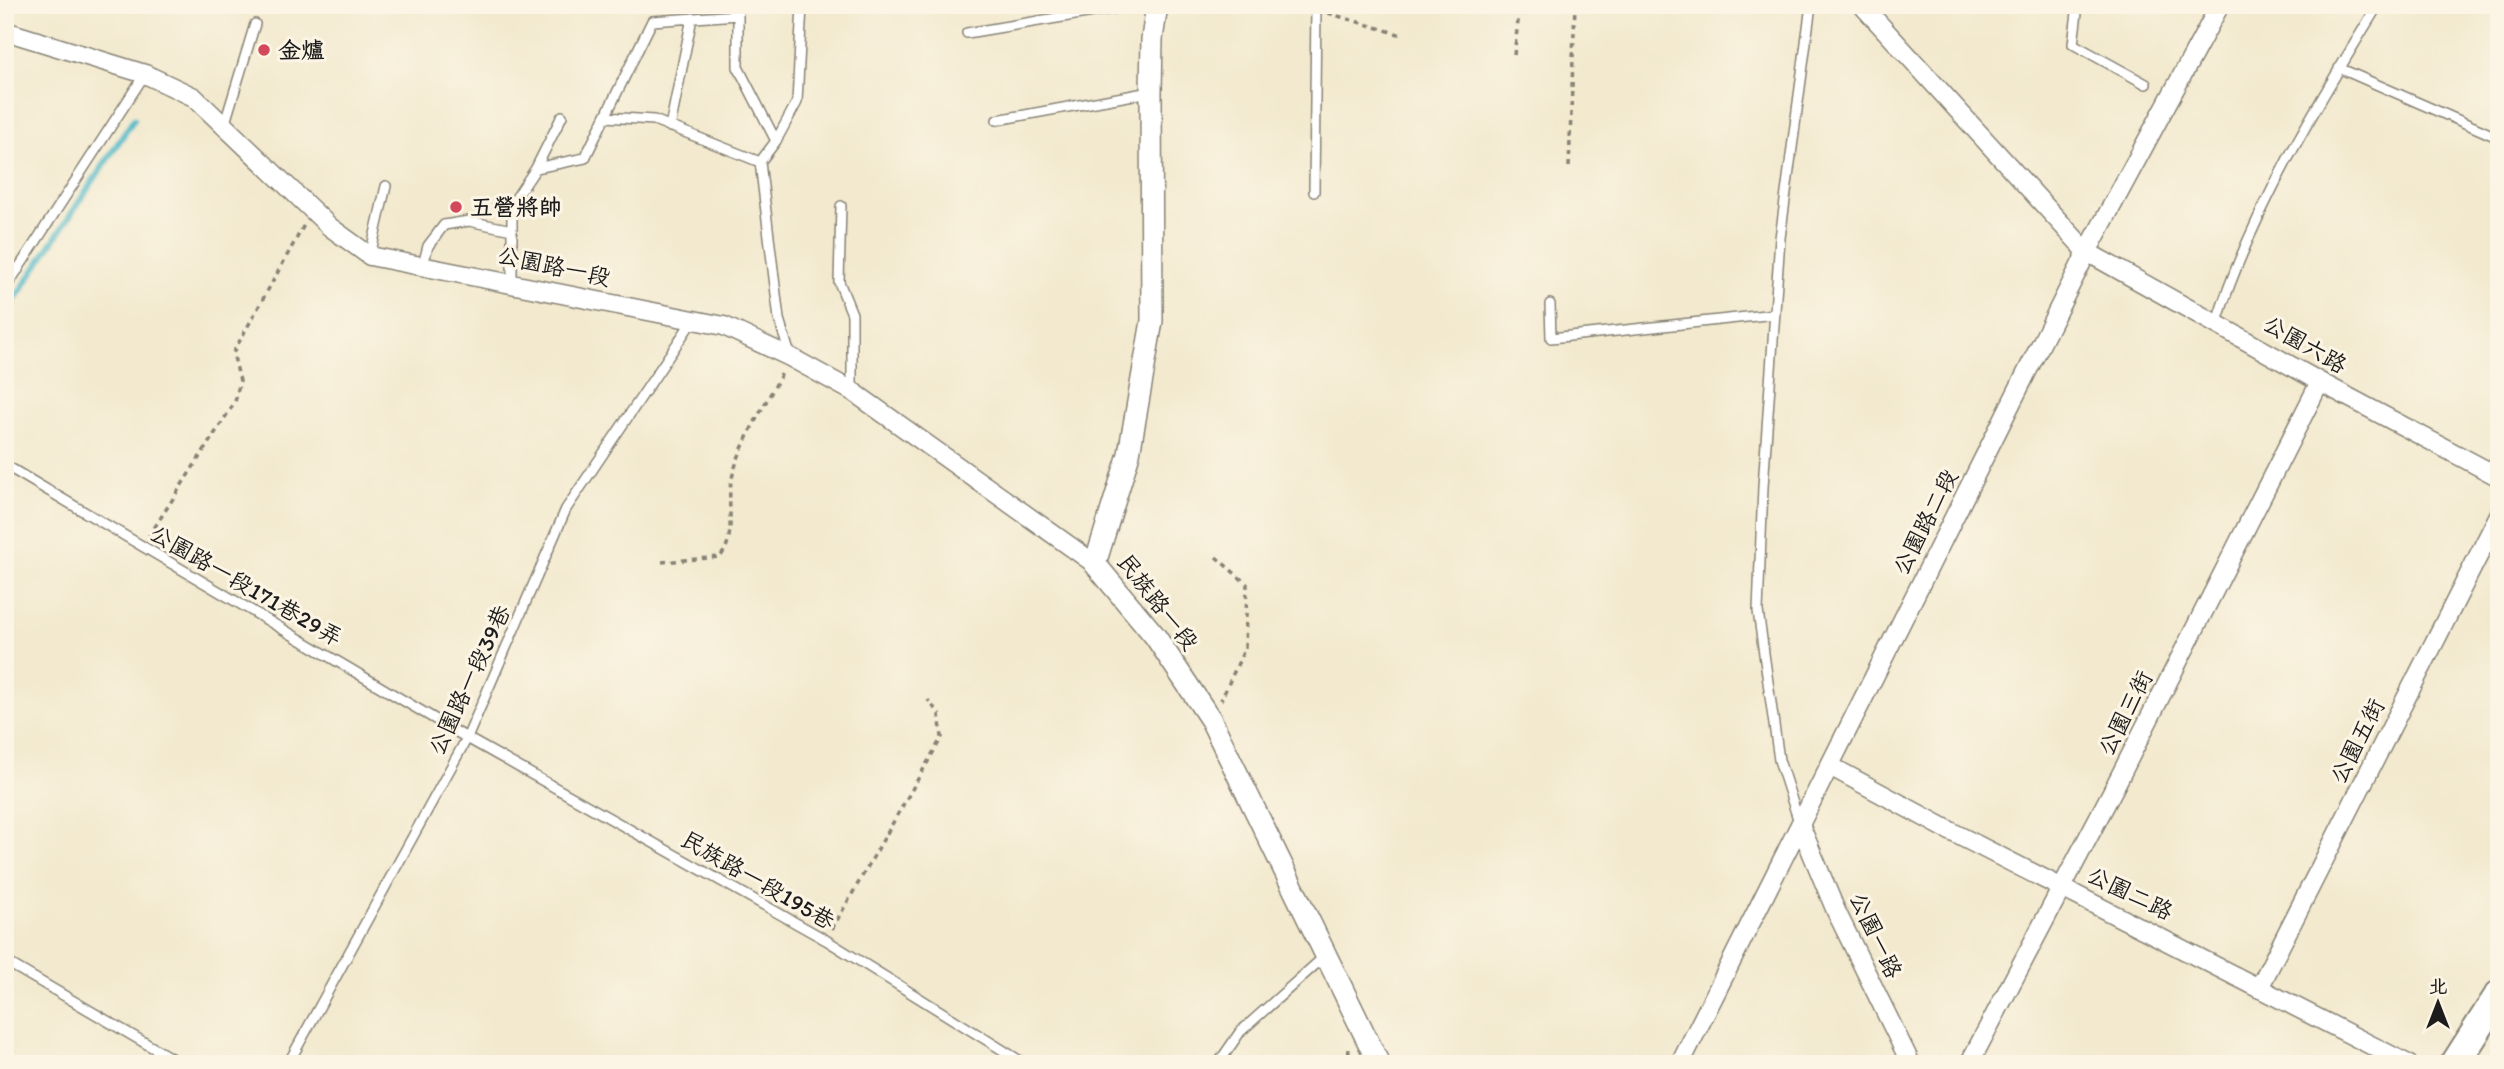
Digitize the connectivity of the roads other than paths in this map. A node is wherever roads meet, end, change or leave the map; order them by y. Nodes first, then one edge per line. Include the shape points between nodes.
1 (802, 5) edge
2 (1135, 5) edge
3 (1157, 5) edge
4 (1811, 5) edge
5 (1862, 5) edge
6 (2078, 5) edge
7 (2220, 5) edge
8 (2378, 5) edge
9 (1316, 7) edge
10 (738, 10) edge
11 (692, 18) junction
12 (255, 23) dead end
13 (5, 31) edge
14 (967, 33) dead end
15 (2339, 68) junction
16 (145, 74) junction
17 (2146, 84) dead end
18 (1151, 92) junction
19 (562, 116) dead end
20 (605, 117) junction
21 (997, 120) dead end
22 (224, 125) junction
23 (670, 127) junction
24 (2499, 138) edge
25 (776, 141) junction
26 (760, 162) junction
27 (536, 168) junction
28 (386, 186) dead end
29 (1314, 192) dead end
30 (841, 206) dead end
31 (512, 230) junction
32 (2088, 252) junction
33 (370, 256) junction
34 (5, 263) edge
35 (423, 265) junction
36 (18, 270) junction
37 (512, 282) junction
38 (5, 289) edge
39 (1550, 304) dead end
40 (1775, 314) junction
41 (693, 319) junction
42 (2217, 322) junction
43 (790, 357) junction
44 (2320, 382) junction
45 (852, 391) junction
46 (5, 465) edge
47 (2499, 477) edge
48 (2499, 515) edge
49 (1095, 564) junction
50 (467, 737) junction
51 (1830, 766) junction
52 (1801, 827) junction
53 (2061, 886) junction
54 (1326, 954) junction
55 (5, 961) edge
56 (2259, 988) junction
57 (2499, 995) edge
58 (181, 1064) edge
59 (288, 1064) edge
60 (1025, 1064) edge
61 (1218, 1064) edge
62 (1379, 1064) edge
63 (1680, 1064) edge
64 (1910, 1064) edge
65 (1969, 1064) edge
66 (2408, 1064) edge
67 (2455, 1064) edge

1 - 25 lane via 797,102
2 - 14 lane
3 - 18 street, 民族路一段
4 - 40 lane via 1780,238
5 - 32 street, 公園六路
6 - 17 lane via 2073,44
7 - 32 street, 公園路二段
8 - 15 lane
9 - 29 lane
10 - 11 lane
10 - 25 lane via 738,67
11 - 20 lane via 652,21
11 - 23 lane
12 - 22 lane
13 - 16 street, 公園路一段
15 - 24 lane
15 - 42 lane via 2230,281
16 - 22 street, 公園路一段 via 194,97
16 - 36 lane
18 - 21 lane
18 - 49 street, 民族路一段 via 1152,321 1129,454
19 - 27 lane
20 - 23 lane via 654,120
20 - 27 lane via 585,158
22 - 33 street, 公園路一段 via 313,210
23 - 26 lane
25 - 26 lane
26 - 43 lane via 779,319
27 - 31 lane via 512,204
28 - 33 lane
30 - 45 lane via 839,282 852,314
31 - 35 lane via 469,221 444,225 428,246
31 - 37 lane
32 - 42 street, 公園六路
32 - 51 street, 公園路二段
33 - 35 street, 公園路一段
34 - 36 lane
35 - 37 street, 公園路一段
36 - 38 lane
37 - 41 street, 公園路一段
39 - 40 lane via 1551,338
40 - 52 lane via 1758,611 1779,760
41 - 43 street, 公園路一段 via 724,326
41 - 50 lane, 公園路一段39巷 via 566,509
42 - 44 street, 公園六路
43 - 45 street, 公園路一段
44 - 47 street, 公園六路
44 - 53 street, 公園三街
45 - 49 street, 公園路一段
46 - 50 lane, 公園路一段171巷29弄
48 - 56 street, 公園五街
49 - 54 street, 民族路一段 via 1155,636 1211,720
50 - 59 lane, 公園路一段39巷
50 - 60 lane, 民族路一段195巷 via 826,940
51 - 52 street, 公園路二段
51 - 53 street, 公園二路
52 - 63 street, 公園路二段
52 - 64 street, 公園一路
53 - 56 street, 公園二路
53 - 65 street, 公園三街
54 - 61 lane via 1240,1032
54 - 62 street, 民族路一段
55 - 58 lane
56 - 66 street, 公園二路
57 - 67 main road

